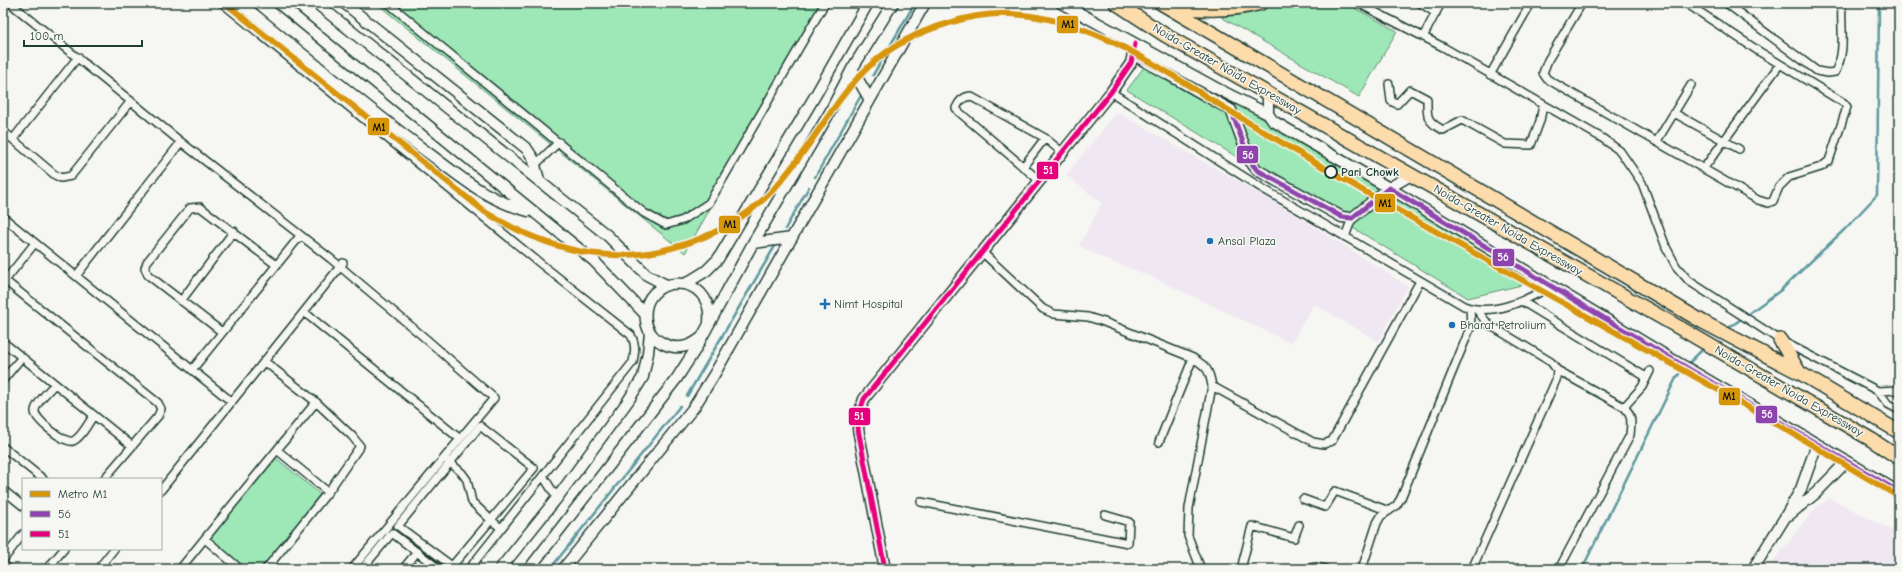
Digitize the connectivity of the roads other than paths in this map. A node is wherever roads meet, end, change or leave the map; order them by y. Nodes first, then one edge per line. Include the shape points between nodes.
1 (10, 3) edge
2 (222, 3) edge
3 (240, 3) edge
4 (278, 3) edge
5 (316, 3) edge
6 (344, 3) edge
7 (388, 3) edge
8 (825, 3) edge
9 (868, 3) edge
10 (893, 3) edge
11 (925, 3) edge
12 (1061, 3) edge
13 (1116, 3) edge
14 (1261, 3) edge
15 (1358, 3) edge
16 (1420, 3) edge
17 (1441, 3) edge
18 (1531, 3) edge
19 (1582, 3) edge
20 (1686, 3) edge
21 (1726, 3) edge
22 (1842, 3) edge
23 (1163, 4) edge
24 (1436, 13) junction
25 (1423, 37) junction
26 (1135, 44) junction
27 (1150, 52) junction
28 (78, 57) junction
29 (1135, 61) junction
30 (1780, 64) junction
31 (852, 69) junction
32 (1490, 75) junction
33 (1389, 84) dead end
34 (1691, 85) dead end
35 (1112, 92) junction
36 (1268, 93) junction
37 (870, 100) junction
38 (131, 101) junction
39 (1543, 105) junction
40 (1674, 113) junction
41 (1268, 114) junction
42 (3, 131) edge
43 (1045, 138) junction
44 (13, 139) junction
45 (1657, 141) junction
46 (1724, 141) junction
47 (181, 142) junction
48 (558, 142) junction
49 (1738, 149) dead end
50 (1063, 153) junction
51 (535, 165) junction
52 (1023, 167) junction
53 (1704, 168) junction
54 (1257, 170) junction
55 (1411, 175) junction
56 (539, 180) junction
57 (1040, 181) junction
58 (1249, 181) junction
59 (1389, 188) junction
60 (532, 212) junction
61 (3, 217) edge
62 (1352, 218) junction
63 (234, 232) junction
64 (300, 236) junction
65 (1345, 237) junction
66 (792, 238) junction
67 (753, 242) junction
68 (1899, 242) edge
69 (35, 243) junction
70 (982, 252) junction
71 (1899, 255) edge
72 (276, 264) junction
73 (341, 265) junction
74 (76, 276) junction
75 (4, 281) edge
76 (1420, 281) junction
77 (685, 284) junction
78 (666, 285) junction
79 (1552, 286) junction
80 (181, 301) junction
81 (1523, 302) junction
82 (1474, 309) junction
83 (304, 312) junction
84 (645, 314) junction
85 (709, 323) junction
86 (222, 332) junction
87 (650, 332) junction
88 (700, 338) junction
89 (1780, 340) junction
90 (3, 342) edge
91 (22, 357) junction
92 (1193, 358) junction
93 (264, 361) junction
94 (192, 370) junction
95 (1557, 370) junction
96 (1800, 373) junction
97 (3, 380) edge
98 (55, 384) junction
99 (1212, 386) junction
100 (1899, 390) edge
101 (1878, 391) junction
102 (232, 402) junction
103 (316, 402) junction
104 (1624, 407) junction
105 (1899, 410) edge
106 (94, 415) junction
107 (1899, 432) edge
108 (460, 439) junction
109 (1159, 442) dead end
110 (1817, 444) junction
111 (131, 445) junction
112 (3, 447) edge
113 (277, 450) junction
114 (1899, 458) edge
115 (448, 460) junction
116 (1846, 462) junction
117 (543, 476) junction
118 (42, 478) edge
119 (105, 478) edge
120 (162, 489) edge
121 (328, 492) junction
122 (1899, 492) edge
123 (4, 493) edge
124 (557, 498) junction
125 (1303, 499) dead end
126 (921, 502) dead end
127 (22, 505) edge
128 (1389, 511) junction
129 (1106, 515) dead end
130 (1784, 519) junction
131 (491, 520) junction
132 (1299, 525) dead end
133 (502, 528) junction
134 (22, 535) edge
135 (205, 539) junction
136 (63, 550) edge
137 (113, 550) edge
138 (417, 552) junction
139 (3, 560) edge
140 (3, 564) edge
141 (9, 569) edge
142 (47, 569) edge
143 (98, 569) edge
144 (180, 569) edge
145 (240, 569) edge
146 (266, 569) edge
147 (352, 569) edge
148 (362, 569) edge
149 (403, 569) edge
150 (439, 569) edge
151 (469, 569) edge
152 (500, 569) edge
153 (529, 569) edge
154 (563, 569) edge
155 (885, 569) edge
156 (1201, 569) edge
157 (1241, 569) edge
158 (1306, 569) edge
159 (1325, 569) edge
160 (1362, 569) edge
161 (1472, 569) edge
162 (1559, 569) edge
163 (1753, 569) edge

1 - 28 street
2 - 117 street via 631,335 635,343 633,362
3 - 60 street via 396,129 489,197
4 - 60 street
5 - 56 street
6 - 51 street via 527,149
7 - 48 street
8 - 48 street via 709,203 683,220 670,225 661,224
9 - 77 street via 816,96 718,259 706,271
10 - 31 street
11 - 37 street
12 - 26 street
13 - 36 highway, Noida-Greater Noida Expressway
14 - 23 highway via 1219,10 1200,10
15 - 25 street
16 - 24 street
17 - 24 street
18 - 32 street
19 - 45 street via 1548,60 1543,70 1544,76 1555,85
20 - 30 street
21 - 22 street via 1817,71 1828,73 1835,72 1840,65
23 - 96 highway, Noida-Greater Noida Expressway via 1703,322
24 - 25 street
25 - 32 street
26 - 27 street
26 - 29 street
27 - 29 street
27 - 41 street
28 - 38 street
28 - 44 street
29 - 35 street
29 - 54 street via 1231,110 1250,161
30 - 46 street
30 - 53 street via 1847,106 1829,161 1821,167 1789,176 1779,187 1774,201 1768,203 1758,200
31 - 37 street
31 - 67 street via 830,112
32 - 39 street
33 - 39 street via 1391,101 1397,104 1410,90 1427,99 1427,114 1432,124 1443,130 1462,120 1505,144 1531,145 1540,122
34 - 40 street
35 - 50 street
35 - 58 street
36 - 41 street
36 - 55 highway, Noida-Greater Noida Expressway
37 - 66 street
38 - 44 street via 71,176 62,178 55,175
38 - 47 street
39 - 89 street via 1620,151 1642,183 1666,247 1676,266 1689,281
40 - 45 street
40 - 46 street
41 - 59 street via 1273,121
42 - 44 street
43 - 50 street
43 - 52 street
43 - 52 street via 970,96 964,97 958,103 956,108 959,112
45 - 53 street
46 - 49 street
46 - 53 street
47 - 64 street
47 - 74 street
48 - 51 street
50 - 57 street
51 - 56 street
52 - 57 street
54 - 58 street
54 - 62 street via 1342,217
55 - 59 street
55 - 114 highway, Noida-Greater Noida Expressway via 1724,353
56 - 78 street via 608,236 647,275
57 - 70 street
58 - 65 street
59 - 62 street
59 - 79 street
60 - 84 street via 594,261
61 - 69 street
62 - 65 street
63 - 72 street
63 - 80 street
63 - 80 street via 200,208 190,208 146,262 144,268 148,275
64 - 72 street
64 - 73 street
65 - 76 street
66 - 67 street
66 - 154 street via 694,407
67 - 85 street
68 - 71 street
69 - 74 street
69 - 75 street
70 - 92 street via 1043,309 1054,314 1088,317 1104,322
70 - 155 street via 864,399 860,411 860,446
72 - 86 street
73 - 83 street
73 - 108 street via 494,398
74 - 94 street
75 - 111 street via 158,403 161,408 158,416
76 - 82 street
76 - 99 street via 1332,441 1324,444 1313,442
77 - 78 street
77 - 85 street via 700,292 705,299
78 - 84 street via 655,292 648,302
79 - 81 street
79 - 110 street
80 - 86 street
81 - 82 street
81 - 104 street via 1648,374
82 - 95 street via 1488,324 1551,362
82 - 128 street via 1471,326 1401,498
83 - 93 street
83 - 108 street
84 - 87 street
85 - 88 street
86 - 94 street
87 - 88 street via 669,347 686,346
87 - 124 street via 643,377
88 - 153 street via 677,378
89 - 96 highway
89 - 101 street
90 - 91 street
91 - 97 street
91 - 98 street
92 - 99 street via 1210,372
92 - 109 street
93 - 102 street
93 - 103 street
94 - 102 street
95 - 104 street
95 - 161 street via 1556,380
96 - 107 highway, Noida-Greater Noida Expressway
98 - 106 street
98 - 106 street via 34,411 37,418 65,441 72,442 76,439
99 - 156 street via 1187,521 1188,536
100 - 101 street
101 - 105 street via 1888,404
102 - 120 street
103 - 113 street
103 - 121 street via 360,446
104 - 162 street via 1630,412 1630,435
106 - 111 street
108 - 115 street
110 - 116 street
110 - 130 street via 1801,489
111 - 119 street
112 - 118 street
113 - 121 street
113 - 135 street
115 - 131 street via 467,480 472,502
115 - 131 street via 480,426 534,468
115 - 131 street via 398,526 452,566
115 - 147 street
116 - 122 street
116 - 130 street via 1816,493
117 - 124 street
117 - 133 street
121 - 146 street
123 - 127 street
124 - 152 street
125 - 128 street via 1325,507 1335,491
126 - 129 street via 1128,543 1129,522
128 - 160 street via 1376,523
130 - 163 street
131 - 133 street
132 - 157 street via 1294,538 1252,526
133 - 151 street
134 - 139 street
135 - 144 street
135 - 145 street
136 - 142 street
137 - 143 street
138 - 148 street via 392,534
138 - 149 street
138 - 150 street
140 - 141 street
158 - 159 street

